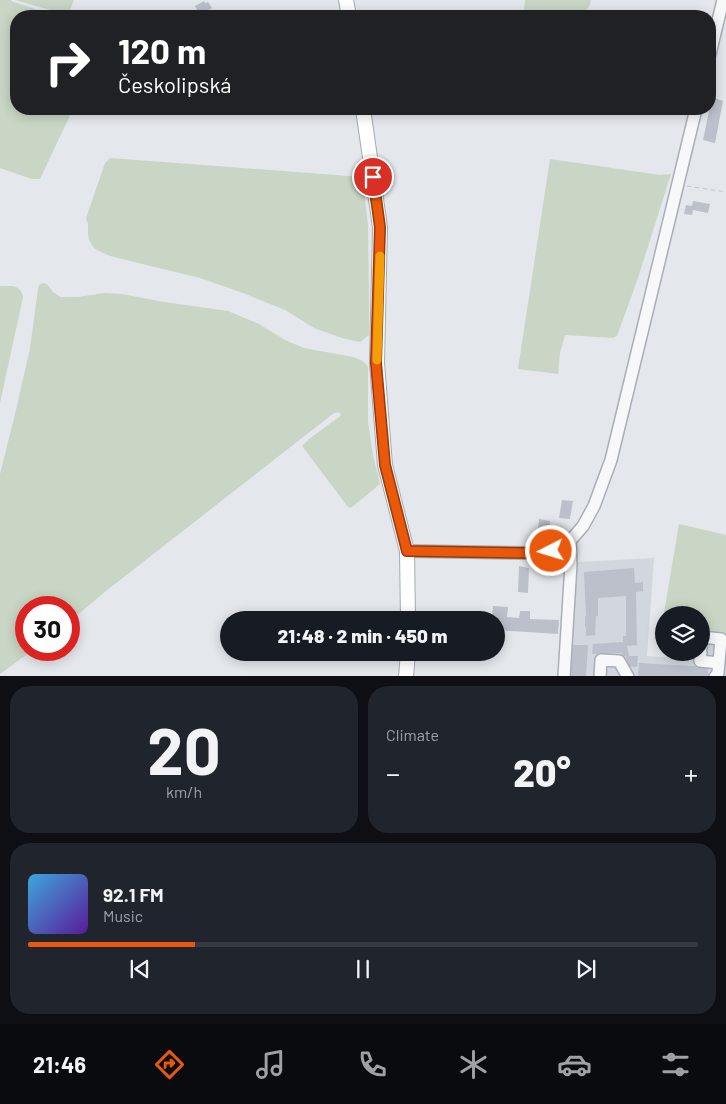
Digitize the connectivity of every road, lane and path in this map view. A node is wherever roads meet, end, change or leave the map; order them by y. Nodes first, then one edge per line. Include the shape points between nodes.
1 (723, 0) edge
2 (716, 29) edge
3 (363, 115) edge
4 (695, 115) edge
5 (678, 184) junction
6 (726, 192) edge
7 (570, 541) junction
8 (407, 551) junction
9 (408, 611) edge
10 (710, 638) edge
11 (407, 661) edge
12 (700, 661) edge
13 (719, 663) junction
14 (406, 676) edge
15 (564, 676) edge
16 (600, 676) edge
17 (628, 676) edge
18 (715, 676) edge

1 - 2 street
3 - 8 main road via 380,227 376,363 385,465
4 - 5 street
5 - 6 path
5 - 7 street via 610,460 594,506
7 - 8 street via 551,551 528,553
7 - 15 street
8 - 9 main road
10 - 13 street via 721,639
11 - 14 main road
12 - 13 street
13 - 18 street
16 - 17 street via 601,660 619,661

